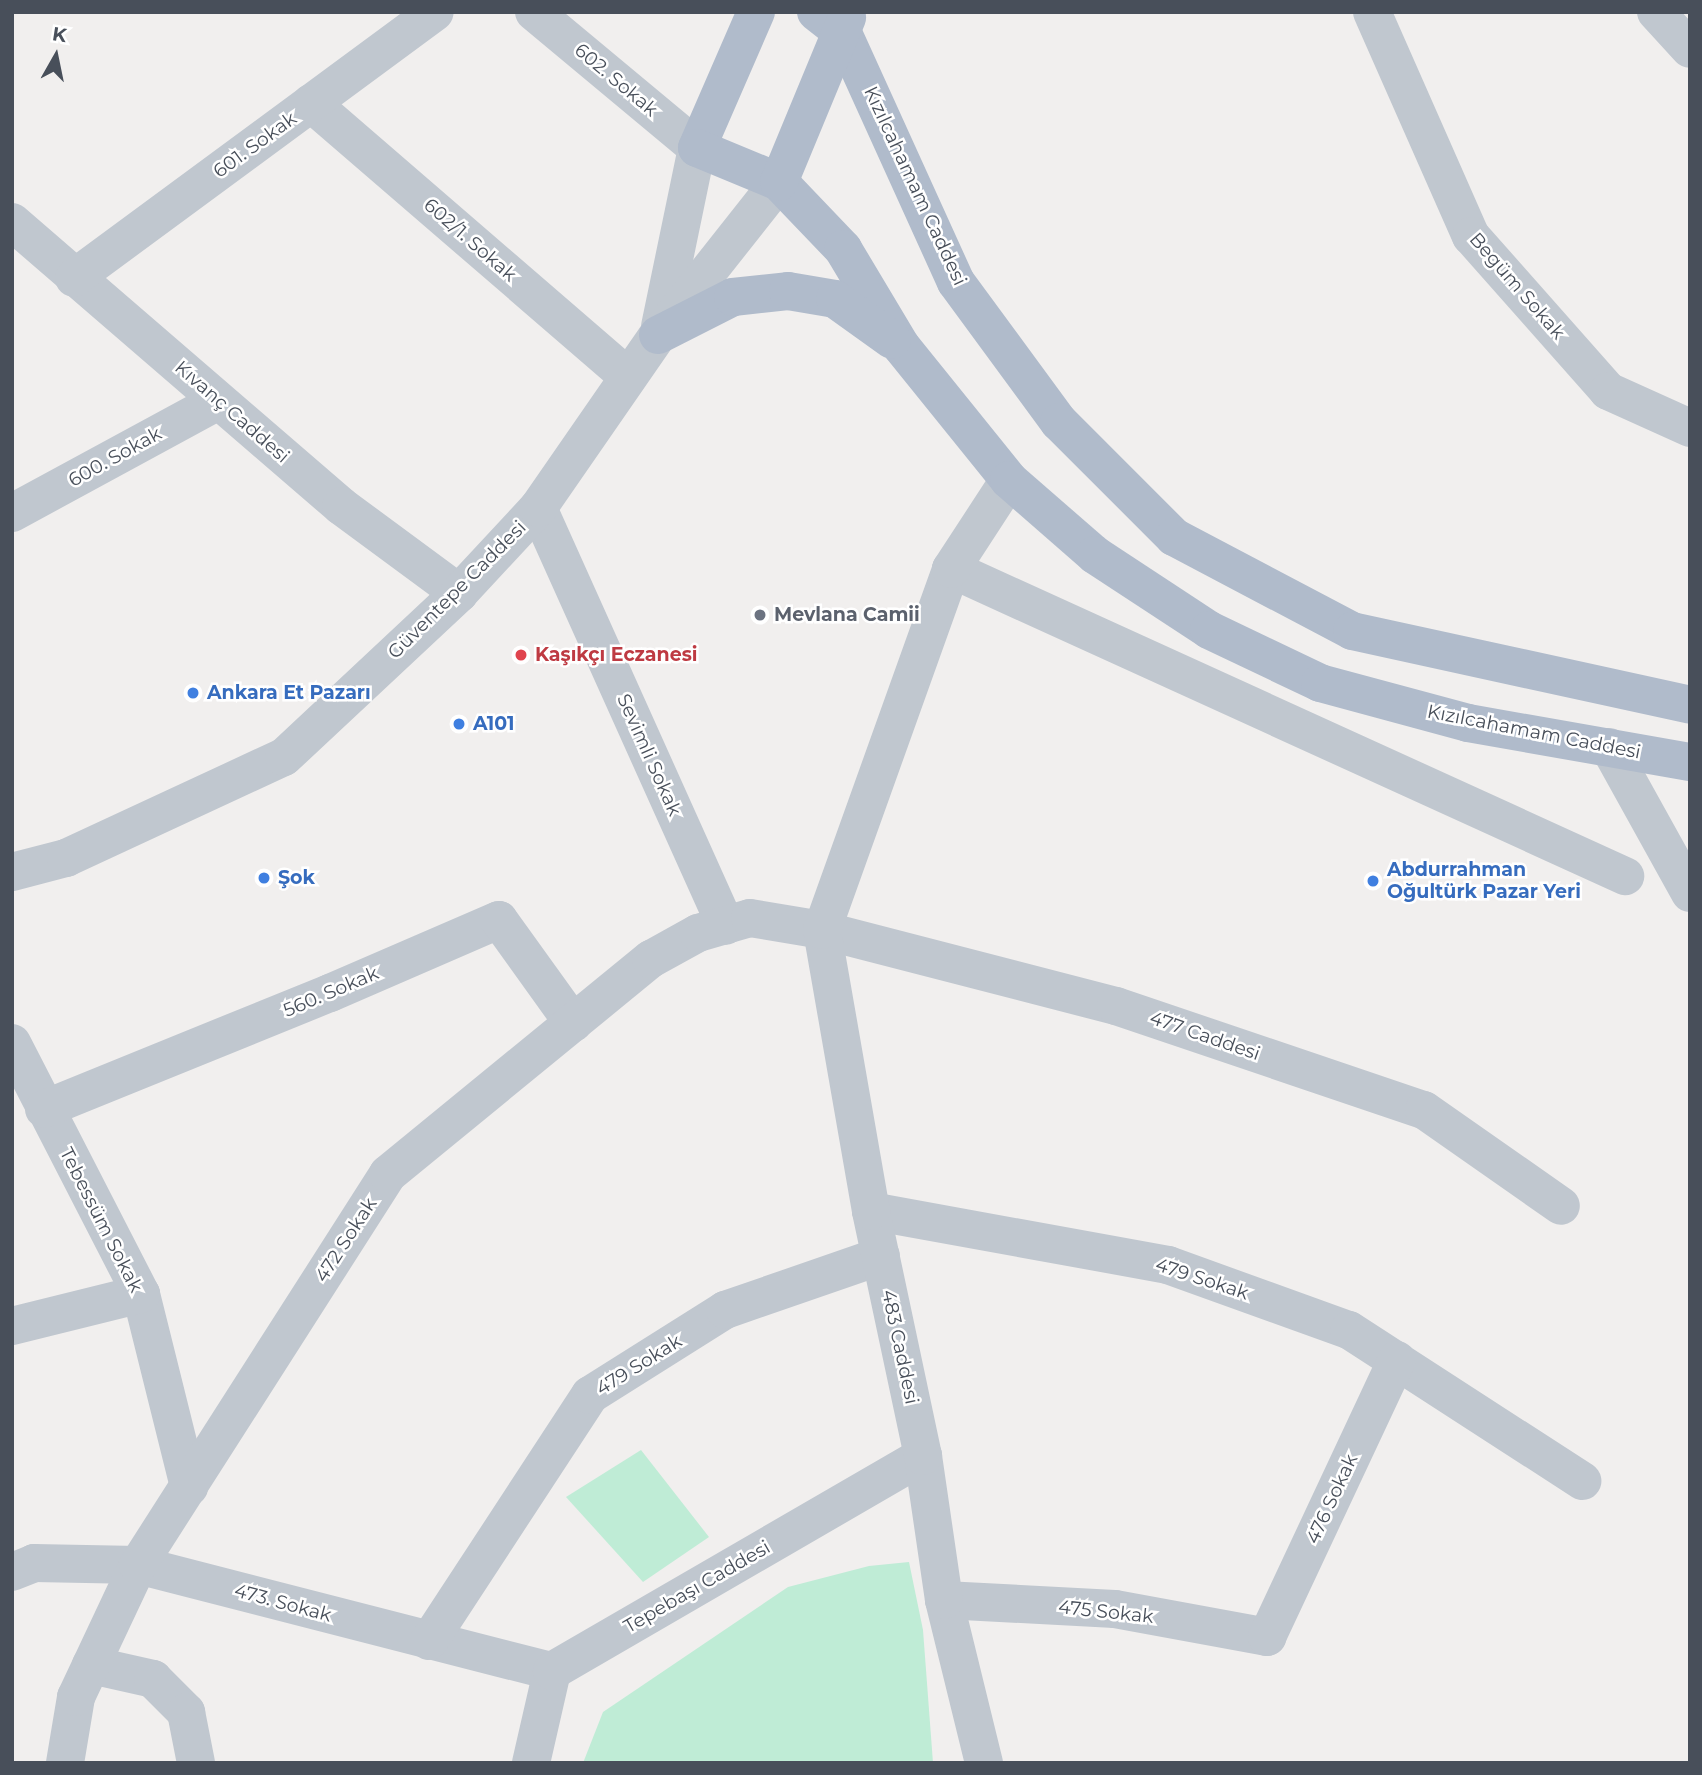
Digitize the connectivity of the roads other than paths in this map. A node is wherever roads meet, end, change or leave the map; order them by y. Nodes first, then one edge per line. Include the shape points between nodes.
1 (435, 12) edge
2 (534, 12) edge
3 (756, 12) edge
4 (1372, 12) edge
5 (1656, 12) edge
6 (836, 19) edge
7 (1690, 49) edge
8 (311, 103) junction
9 (697, 148) junction
10 (779, 182) junction
11 (12, 222) edge
12 (74, 278) junction
13 (659, 335) junction
14 (901, 346) junction
15 (628, 377) junction
16 (218, 401) junction
17 (1690, 428) edge
18 (1009, 480) junction
19 (538, 508) junction
20 (12, 513) edge
21 (951, 569) junction
22 (458, 593) junction
23 (1684, 704) edge
24 (1609, 747) junction
25 (1685, 761) edge
26 (12, 873) edge
27 (1625, 876) dead end
28 (1690, 893) edge
29 (726, 926) junction
30 (822, 930) junction
31 (573, 1023) junction
32 (12, 1043) edge
33 (44, 1109) junction
34 (1561, 1206) dead end
35 (872, 1211) junction
36 (881, 1256) junction
37 (141, 1294) junction
38 (12, 1326) edge
39 (1397, 1360) junction
40 (923, 1456) junction
41 (1582, 1481) dead end
42 (188, 1487) junction
43 (138, 1565) junction
44 (12, 1572) edge
45 (944, 1600) junction
46 (1267, 1637) joint
47 (429, 1641) junction
48 (91, 1665) junction
49 (552, 1671) junction
50 (985, 1761) edge
51 (65, 1763) edge
52 (196, 1763) edge
53 (531, 1763) edge

1 - 8 street, 601. Sokak
2 - 9 street, 602. Sokak
3 - 9 main road
4 - 17 street, Begüm Sokak via 1471,236 1608,391
5 - 7 street
6 - 10 main road
6 - 23 main road, Kızılcahamam Caddesi via 957,282 1059,422 1174,537 1352,631
8 - 12 street, 601. Sokak
8 - 15 street, 602/1. Sokak
9 - 10 main road, Kızılcahamam Caddesi
9 - 13 street
10 - 13 street, Güventepe Caddesi
10 - 14 main road, Kızılcahamam Caddesi via 843,249
11 - 12 street, Kıvanç Caddesi
12 - 16 street, Kıvanç Caddesi
13 - 14 main road via 733,297 788,291 835,299
13 - 15 street, Güventepe Caddesi
14 - 18 main road, Kızılcahamam Caddesi
15 - 19 street, Güventepe Caddesi
16 - 20 street, 600. Sokak
16 - 22 street, Kıvanç Caddesi via 341,506
18 - 21 street
18 - 24 main road, Kızılcahamam Caddesi via 1095,555 1197,623 1320,683 1468,723
19 - 22 street, Güventepe Caddesi
19 - 29 street, Sevimli Sokak
21 - 27 street
21 - 30 street
22 - 26 street, Güventepe Caddesi via 284,757 66,858
24 - 25 main road, Kızılcahamam Caddesi
24 - 28 street
29 - 30 street, 472 Sokak via 750,918
29 - 31 street, 472 Sokak via 698,933 651,959
30 - 34 street, 477 Caddesi via 1115,1006 1424,1110
30 - 35 street, 483 Caddesi
31 - 33 street, 560. Sokak via 499,920
31 - 42 street, 472 Sokak via 388,1174
32 - 33 street, Tebessüm Sokak
33 - 37 street, Tebessüm Sokak
35 - 36 street, 483 Caddesi
35 - 39 street, 479 Sokak via 1168,1265 1349,1330
36 - 40 street, 483 Caddesi
36 - 47 street, 479 Sokak via 725,1310 590,1395
37 - 38 street
37 - 42 street, Tebessüm Sokak
39 - 41 street, 479 Sokak
39 - 46 street, 476 Sokak
40 - 45 street, 483 Caddesi
40 - 49 street, Tepebaşı Caddesi
42 - 43 street, 472 Sokak
43 - 44 street, 473. Sokak via 34,1563
43 - 47 street, 473. Sokak
43 - 48 street, 472 Sokak
45 - 46 street, 475 Sokak via 1115,1609
45 - 50 street, 483 Caddesi
47 - 49 street, 473. Sokak
48 - 51 street, 472 Sokak via 76,1697
48 - 52 street via 153,1679 186,1712
49 - 53 street

